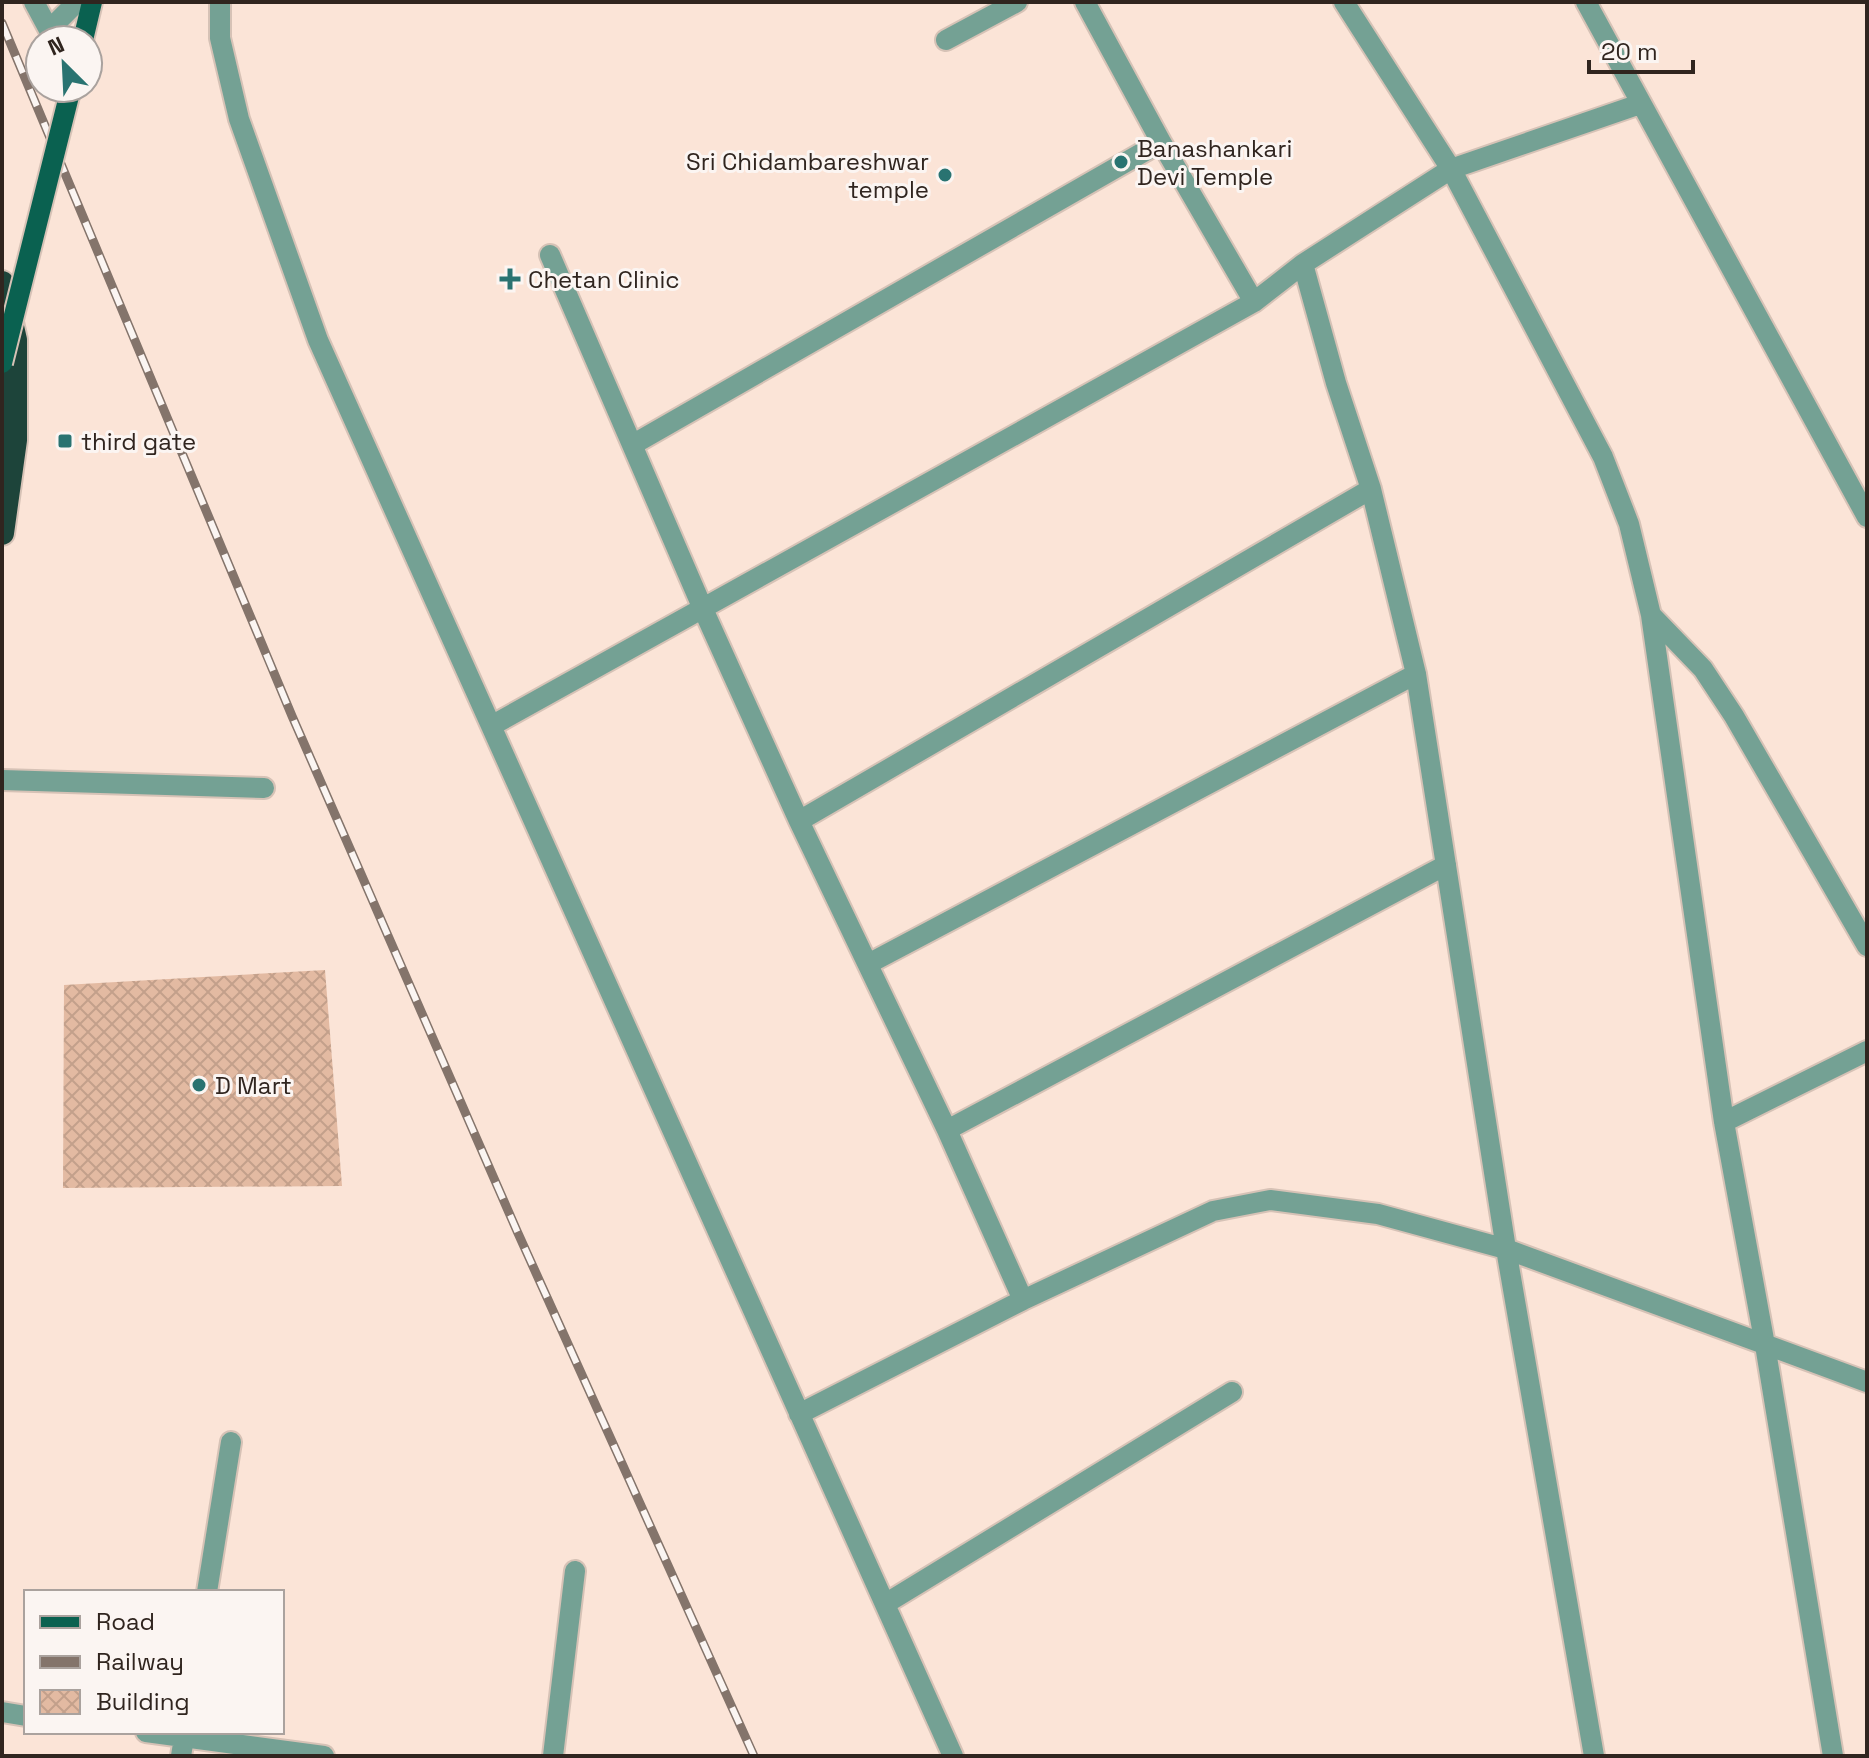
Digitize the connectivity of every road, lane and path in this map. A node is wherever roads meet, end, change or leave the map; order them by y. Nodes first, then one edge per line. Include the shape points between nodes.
1 (34, 2) edge
2 (77, 2) edge
3 (92, 2) edge
4 (220, 2) edge
5 (1017, 2) edge
6 (1085, 2) edge
7 (1344, 2) edge
8 (1586, 2) edge
9 (87, 24) edge
10 (946, 40) dead end
11 (67, 104) edge
12 (1640, 104) junction
13 (1161, 142) junction
14 (1451, 169) junction
15 (550, 255) dead end
16 (1303, 264) junction
17 (2, 283) edge
18 (1254, 302) junction
19 (2, 363) edge
20 (632, 445) junction
21 (1371, 489) junction
22 (1867, 517) edge
23 (2, 533) edge
24 (703, 609) junction
25 (1651, 615) junction
26 (1416, 674) junction
27 (491, 726) junction
28 (2, 780) edge
29 (264, 788) dead end
30 (799, 821) junction
31 (1446, 865) junction
32 (1867, 946) edge
33 (868, 964) junction
34 (1867, 1051) edge
35 (1724, 1122) junction
36 (947, 1130) junction
37 (1506, 1249) junction
38 (1023, 1300) junction
39 (1765, 1345) junction
40 (1867, 1382) edge
41 (1232, 1392) dead end
42 (799, 1414) junction
43 (231, 1442) dead end
44 (575, 1571) dead end
45 (207, 1590) edge
46 (885, 1604) junction
47 (2, 1712) edge
48 (24, 1716) edge
49 (153, 1734) edge
50 (183, 1742) edge
51 (324, 1756) edge
52 (553, 1756) edge
53 (953, 1756) edge
54 (1594, 1756) edge
55 (1833, 1756) edge

1 - 2 street via 49,30
3 - 9 main road
4 - 27 street via 220,38 239,119 318,340
5 - 10 street
6 - 13 street
7 - 14 street
8 - 12 street
11 - 19 main road, bridge
12 - 14 street
12 - 22 street
13 - 18 street
13 - 20 street
14 - 16 street
14 - 25 street via 1603,457 1629,524
15 - 20 street
16 - 18 street
16 - 21 street
17 - 23 highway via 15,340 15,440
18 - 24 street
20 - 24 street
21 - 26 street
21 - 30 street
24 - 27 street
24 - 30 street
25 - 32 street via 1703,669 1726,704
25 - 35 street
26 - 31 street
26 - 33 street
27 - 42 street
28 - 29 street
30 - 33 street
31 - 36 street
31 - 37 street
33 - 36 street
34 - 35 street
35 - 39 street
36 - 38 street
37 - 38 street via 1378,1214 1270,1200 1213,1211
37 - 39 street
37 - 54 street
38 - 42 street
39 - 40 street
39 - 55 street
41 - 46 street
42 - 46 street
43 - 45 street
44 - 52 street
46 - 53 street
47 - 48 street
49 - 50 street
50 - 51 street

